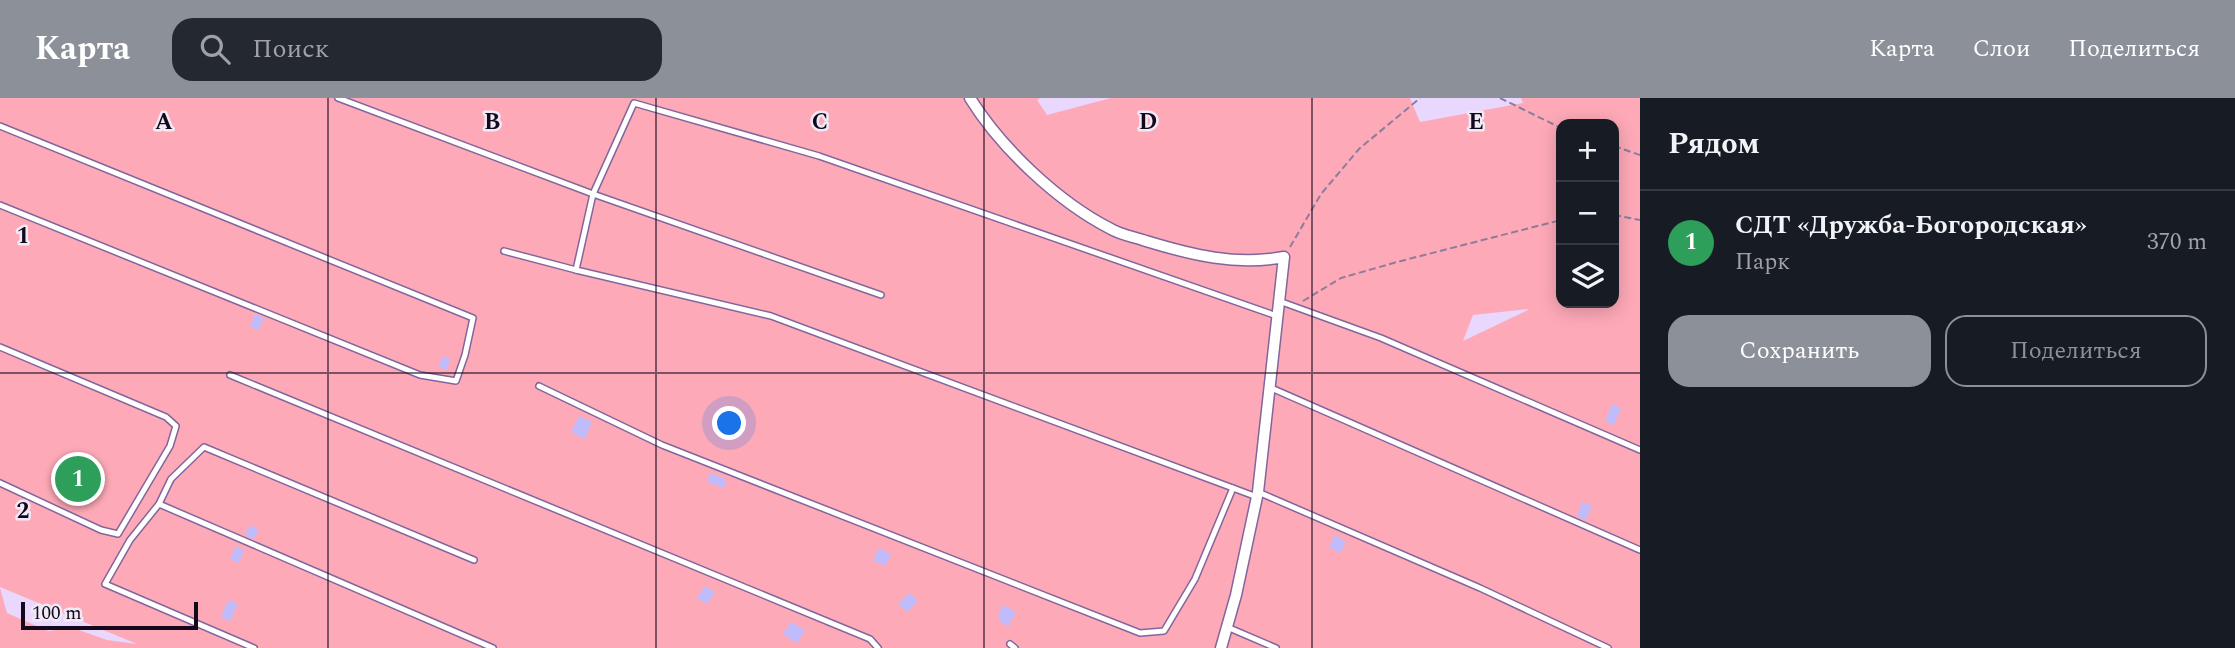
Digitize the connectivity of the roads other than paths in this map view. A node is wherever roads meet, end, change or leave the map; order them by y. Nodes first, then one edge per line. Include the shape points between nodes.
1 (338, 98) edge
2 (968, 99) edge
3 (0, 126) edge
4 (593, 194) junction
5 (0, 205) edge
6 (504, 251) dead end
7 (576, 270) junction
8 (881, 295) dead end
9 (1279, 301) junction
10 (1277, 316) junction
11 (0, 347) edge
12 (230, 375) dead end
13 (539, 386) dead end
14 (1269, 387) junction
15 (1640, 450) edge
16 (0, 483) edge
17 (1233, 488) junction
18 (1258, 495) junction
19 (159, 504) junction
20 (1640, 550) edge
21 (474, 559) dead end
22 (1227, 627) junction
23 (254, 648) edge
24 (493, 648) edge
25 (878, 648) edge
26 (1220, 648) edge
27 (1276, 648) edge
28 (1608, 648) edge

1 - 4 lane
2 - 9 street via 1056,194 1111,230 1210,258 1265,261 1284,257
3 - 5 lane via 473,318 456,381 420,375
4 - 7 lane
4 - 8 lane
4 - 10 lane via 634,103 819,156
6 - 7 lane
7 - 17 lane via 771,316
9 - 10 street
9 - 15 lane via 1381,338
10 - 14 street
11 - 16 lane via 166,417 176,426 170,446 118,534
12 - 25 lane via 870,639
13 - 17 lane via 675,450 1140,633 1164,631 1195,579
14 - 18 street
14 - 20 lane
17 - 18 lane
18 - 22 street
18 - 28 lane via 1480,588
19 - 21 lane via 171,479 204,447
19 - 23 lane via 105,584
19 - 24 lane
22 - 26 street
22 - 27 lane

